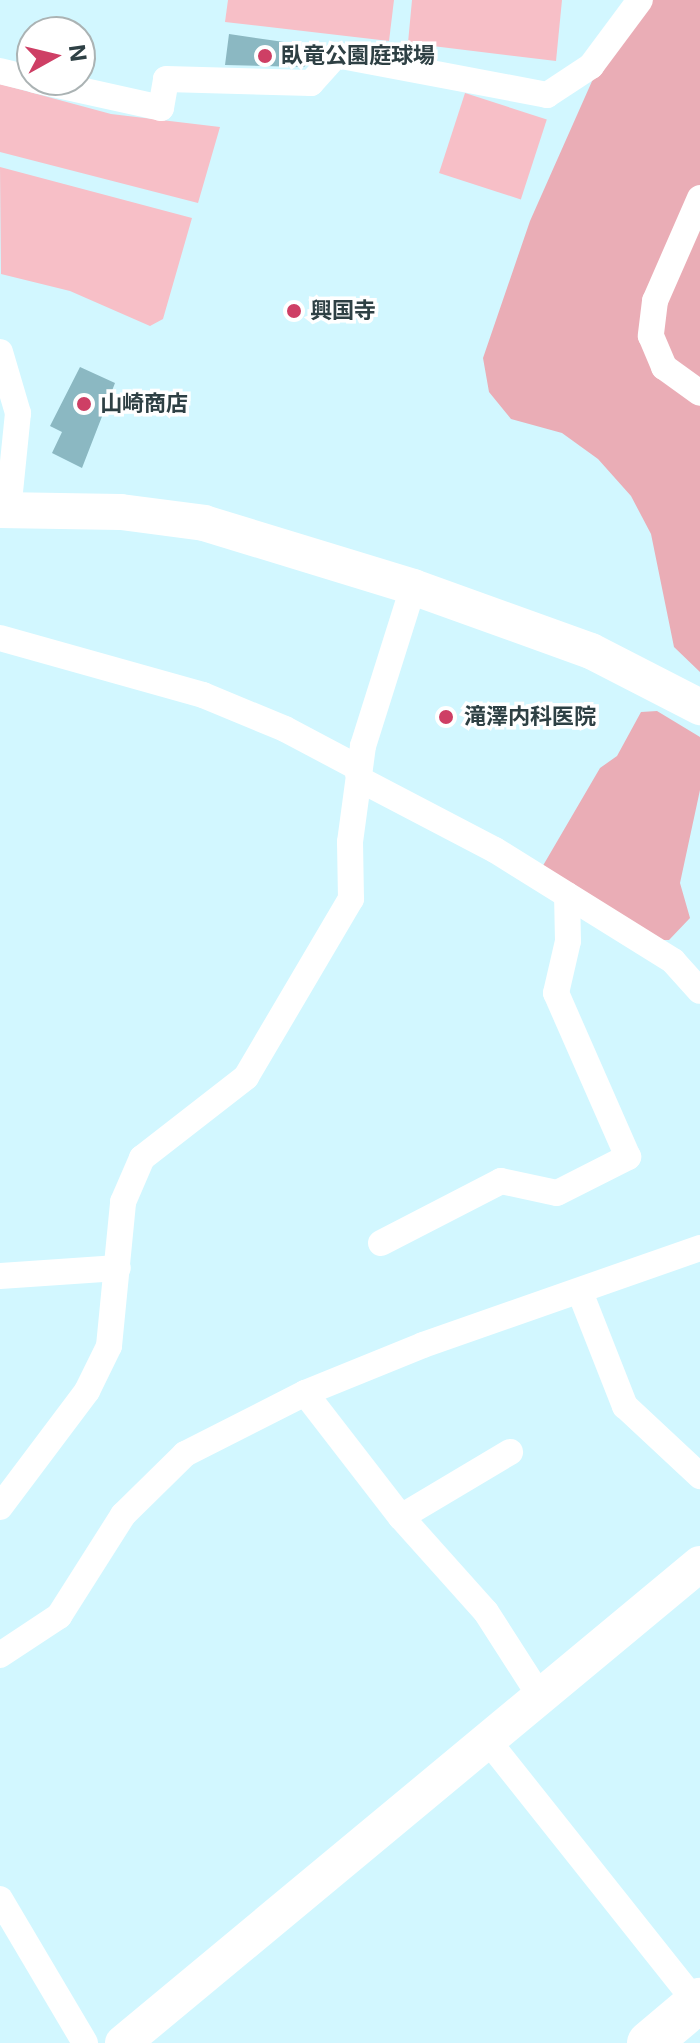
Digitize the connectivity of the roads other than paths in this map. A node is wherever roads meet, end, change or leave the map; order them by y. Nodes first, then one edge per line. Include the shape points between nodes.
1 (640, 0) edge
2 (96, 94) edge
3 (700, 198) edge
4 (0, 352) edge
5 (700, 393) edge
6 (4, 510) edge
7 (413, 587) junction
8 (0, 638) edge
9 (700, 707) edge
10 (361, 780) junction
11 (567, 895) junction
12 (700, 991) edge
13 (381, 1243) dead end
14 (700, 1248) edge
15 (118, 1268) junction
16 (0, 1276) edge
17 (580, 1292) junction
18 (305, 1393) junction
19 (510, 1452) dead end
20 (700, 1476) edge
21 (0, 1507) edge
22 (401, 1517) junction
23 (700, 1564) edge
24 (0, 1655) edge
25 (540, 1696) junction
26 (489, 1742) junction
27 (0, 1899) edge
28 (699, 2009) edge
29 (85, 2043) edge
30 (123, 2043) edge
31 (649, 2043) edge

1 - 2 street via 591,66 547,95 336,55 311,83 166,79 161,108
3 - 5 street via 655,301 651,336 664,367
4 - 6 street via 18,413
6 - 7 street via 121,512 204,523
7 - 9 street via 591,651
7 - 10 street via 363,746
8 - 10 street via 203,695 355,766
10 - 11 street
10 - 15 street via 350,842 351,899 246,1077 142,1158 123,1202
11 - 12 street via 673,961
11 - 13 street via 568,941 556,993 628,1157 557,1193 501,1181
14 - 17 street
15 - 16 street
15 - 21 street via 109,1346 87,1391
17 - 18 street via 536,1302
17 - 20 street via 625,1406
18 - 22 street
18 - 24 street via 185,1454 123,1515 59,1616
19 - 22 street
22 - 25 street via 486,1612
23 - 25 street
25 - 26 street
26 - 28 street
26 - 30 street
27 - 29 street
28 - 31 highway

